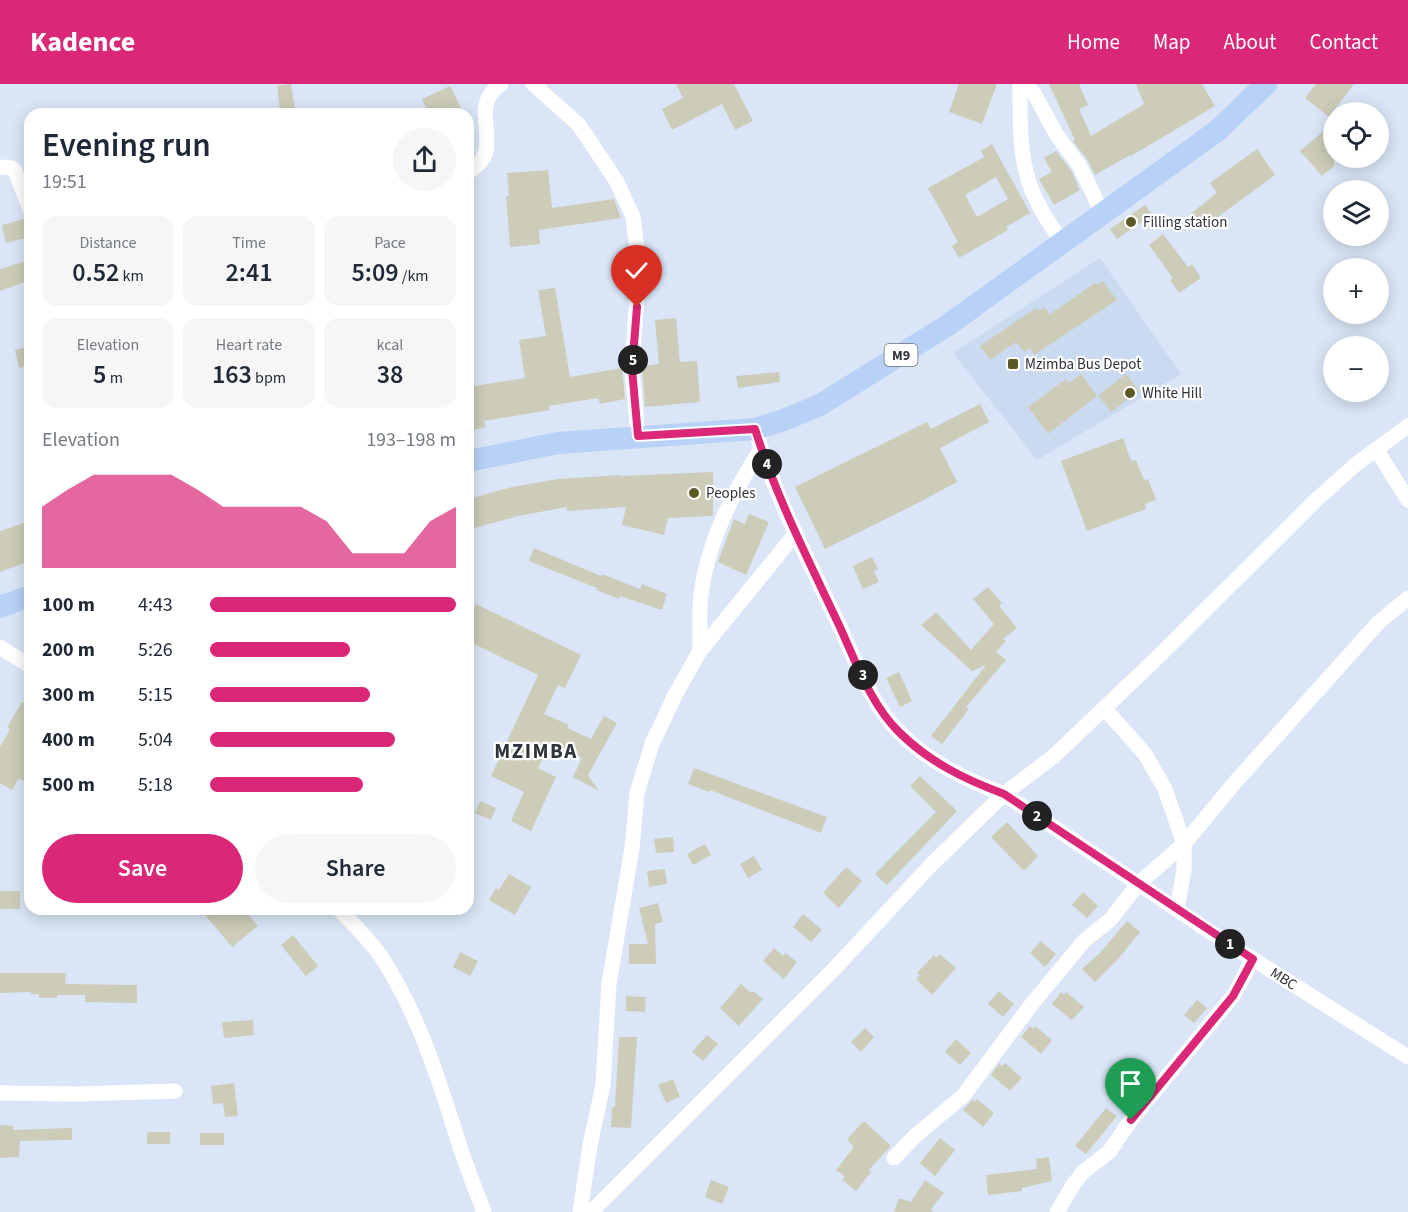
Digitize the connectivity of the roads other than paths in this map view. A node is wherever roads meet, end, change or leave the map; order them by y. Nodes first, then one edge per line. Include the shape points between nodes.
1 (501, 84) edge
2 (533, 84) edge
3 (1020, 84) edge
4 (1026, 84) edge
5 (1266, 84) edge
6 (0, 167) edge
7 (474, 168) edge
8 (24, 194) edge
9 (1103, 214) junction
10 (1063, 243) junction
11 (1408, 426) edge
12 (638, 436) junction
13 (758, 439) junction
14 (1376, 449) junction
15 (474, 460) edge
16 (1408, 500) edge
17 (796, 533) junction
18 (24, 598) edge
19 (1408, 598) edge
20 (0, 608) edge
21 (0, 647) edge
22 (700, 651) junction
23 (24, 662) edge
24 (1104, 708) junction
25 (1004, 794) junction
26 (1184, 844) junction
27 (1138, 884) junction
28 (1177, 909) junction
29 (344, 915) edge
30 (1253, 959) junction
31 (1408, 1057) edge
32 (175, 1091) dead end
33 (0, 1093) edge
34 (894, 1158) dead end
35 (484, 1212) edge
36 (580, 1212) edge
37 (591, 1212) edge
38 (1058, 1212) edge

1 - 7 street via 485,105 486,152
2 - 12 street via 579,125 617,182 633,217 639,266 632,369
3 - 10 street via 1020,122 1028,181 1047,221
4 - 9 street via 1079,165
5 - 9 main road, M9 via 1217,131
6 - 8 street via 15,171
9 - 10 main road, M9
10 - 13 main road, M9 via 854,386 781,422
11 - 14 street
12 - 13 main road, M9
12 - 15 main road, M9 via 558,442
13 - 17 street, MBC
13 - 22 street via 710,550 701,595
14 - 16 street
14 - 24 street via 1315,501
17 - 22 street
17 - 25 street, MBC via 872,695 897,731 931,759
18 - 20 main road
19 - 26 street via 1378,623
21 - 23 street
22 - 36 street via 652,744 637,794 609,984 603,1085
24 - 25 street via 1054,756
24 - 26 street via 1150,762 1165,789
25 - 27 street, MBC
25 - 37 street
26 - 27 street
26 - 28 street
27 - 28 street, MBC
27 - 34 street via 1031,1005 963,1096
28 - 30 street, MBC
29 - 35 street via 383,959 413,1015
30 - 31 street, MBC
30 - 38 street via 1233,996 1109,1152 1083,1172
32 - 33 street

